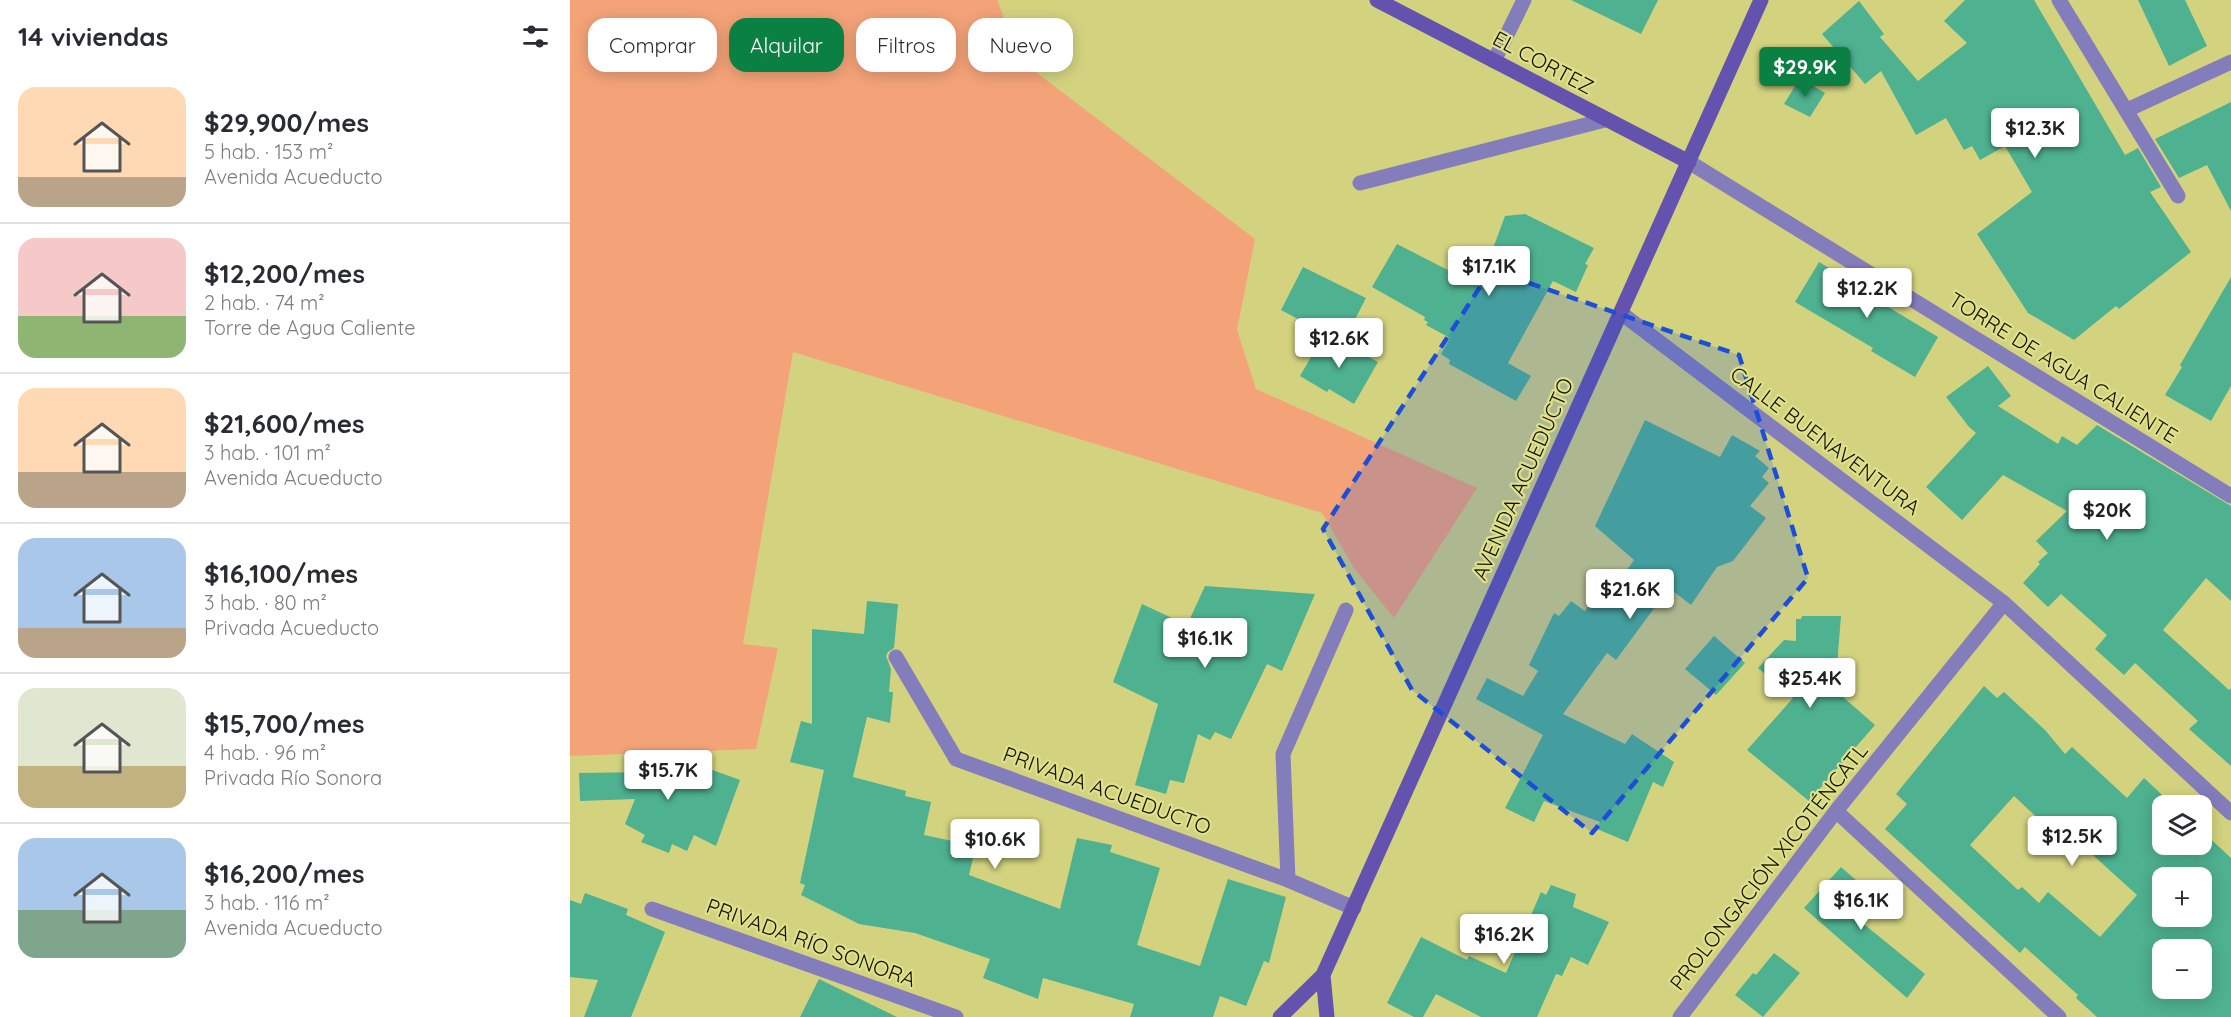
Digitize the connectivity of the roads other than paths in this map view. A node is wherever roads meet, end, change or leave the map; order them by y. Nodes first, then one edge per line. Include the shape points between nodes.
1 (1377, 0) edge
2 (1524, 0) edge
3 (1761, 0) edge
4 (2059, 0) edge
5 (1494, 61) junction
6 (2231, 62) edge
7 (2127, 110) junction
8 (1605, 120) junction
9 (1689, 162) junction
10 (1360, 183) dead end
11 (2178, 196) dead end
12 (1621, 313) junction
13 (2231, 496) edge
14 (2004, 603) junction
15 (1346, 610) dead end
16 (896, 657) dead end
17 (1836, 811) junction
18 (2231, 813) edge
19 (1288, 880) junction
20 (1354, 908) junction
21 (652, 909) dead end
22 (1323, 975) junction
23 (956, 1017) edge
24 (1280, 1017) edge
25 (1326, 1017) edge
26 (1680, 1017) edge
27 (2059, 1017) edge

1 - 5 main road, EL CORTEZ
2 - 5 street
3 - 9 main road, AVENIDA ACUEDUCTO
4 - 7 street
5 - 8 main road, EL CORTEZ
6 - 7 street
7 - 11 street
8 - 9 main road, EL CORTEZ
8 - 10 street
9 - 12 main road, AVENIDA ACUEDUCTO
9 - 13 street, TORRE DE AGUA CALIENTE
12 - 14 street, CALLE BUENAVENTURA
12 - 20 main road, AVENIDA ACUEDUCTO
14 - 17 street, PROLONGACIÓN XICOTÉNCATL
14 - 18 street, CALLE BUENAVENTURA
15 - 19 street via 1283,754
16 - 19 street, PRIVADA ACUEDUCTO via 956,759
17 - 26 street, PROLONGACIÓN XICOTÉNCATL
17 - 27 street
19 - 20 street, PRIVADA ACUEDUCTO
20 - 22 main road, AVENIDA ACUEDUCTO
21 - 23 street, PRIVADA RÍO SONORA
22 - 24 main road, AVENIDA ACUEDUCTO
22 - 25 main road, AVENIDA ACUEDUCTO

